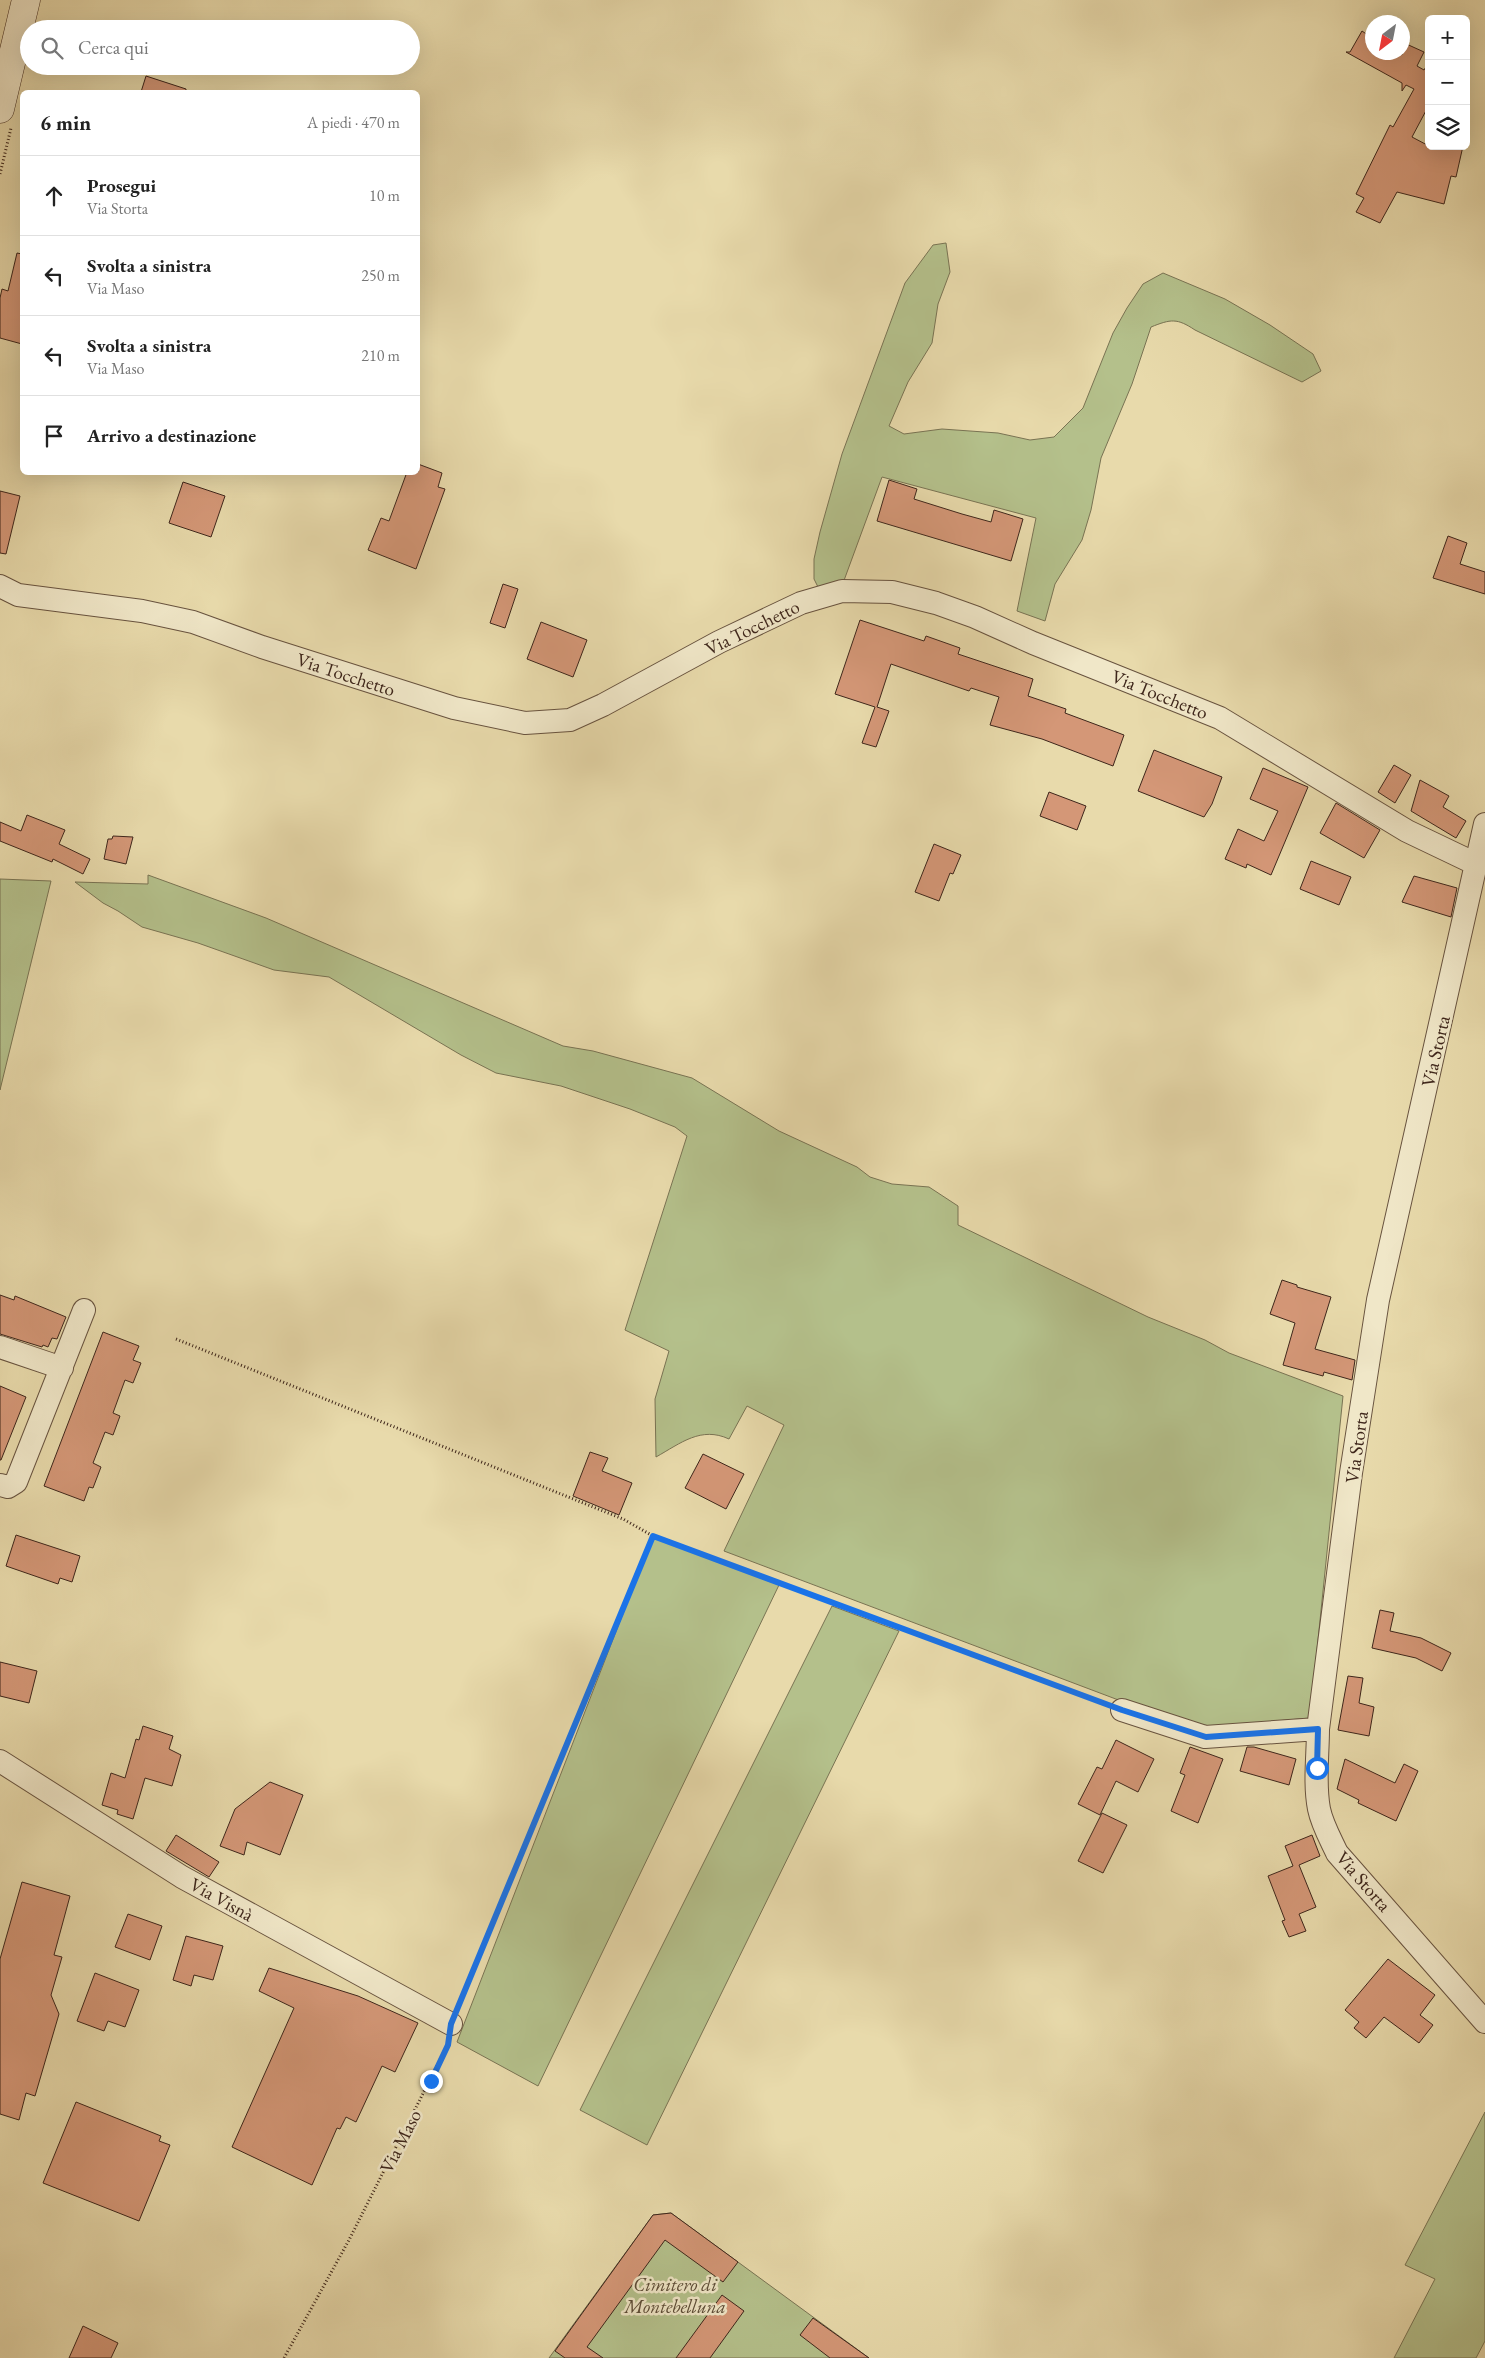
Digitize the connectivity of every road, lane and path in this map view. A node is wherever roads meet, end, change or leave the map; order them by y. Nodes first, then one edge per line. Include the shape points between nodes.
1 (26, 0) edge
2 (21, 20) edge
3 (20, 25) edge
4 (0, 109) edge
5 (0, 586) edge
6 (1485, 824) edge
7 (1476, 864) junction
8 (84, 1310) dead end
9 (176, 1339) dead end
10 (0, 1346) edge
11 (62, 1368) junction
12 (0, 1485) edge
13 (653, 1536) junction
14 (1122, 1710) joint
15 (1318, 1729) junction
16 (0, 1762) edge
17 (1485, 2022) edge
18 (451, 2024) junction
19 (284, 2358) edge

1 - 2 street
3 - 4 street
5 - 7 street, Via Tocchetto via 18,595 142,611 194,622 445,706 525,723 570,720 801,602 842,591 892,592 975,617 1220,718 1407,831
6 - 7 street, Via Storta
7 - 15 street, Via Storta via 1378,1300 1351,1474
8 - 11 street
9 - 13 path via 623,1519
10 - 11 street
11 - 12 street via 16,1482 8,1487
13 - 14 path
13 - 18 path, Via Maso
14 - 15 street via 1206,1737
15 - 17 street, Via Storta via 1319,1808 1337,1853
16 - 18 street, Via Visnà via 182,1877
18 - 19 path, Via Maso via 448,2045 431,2081

